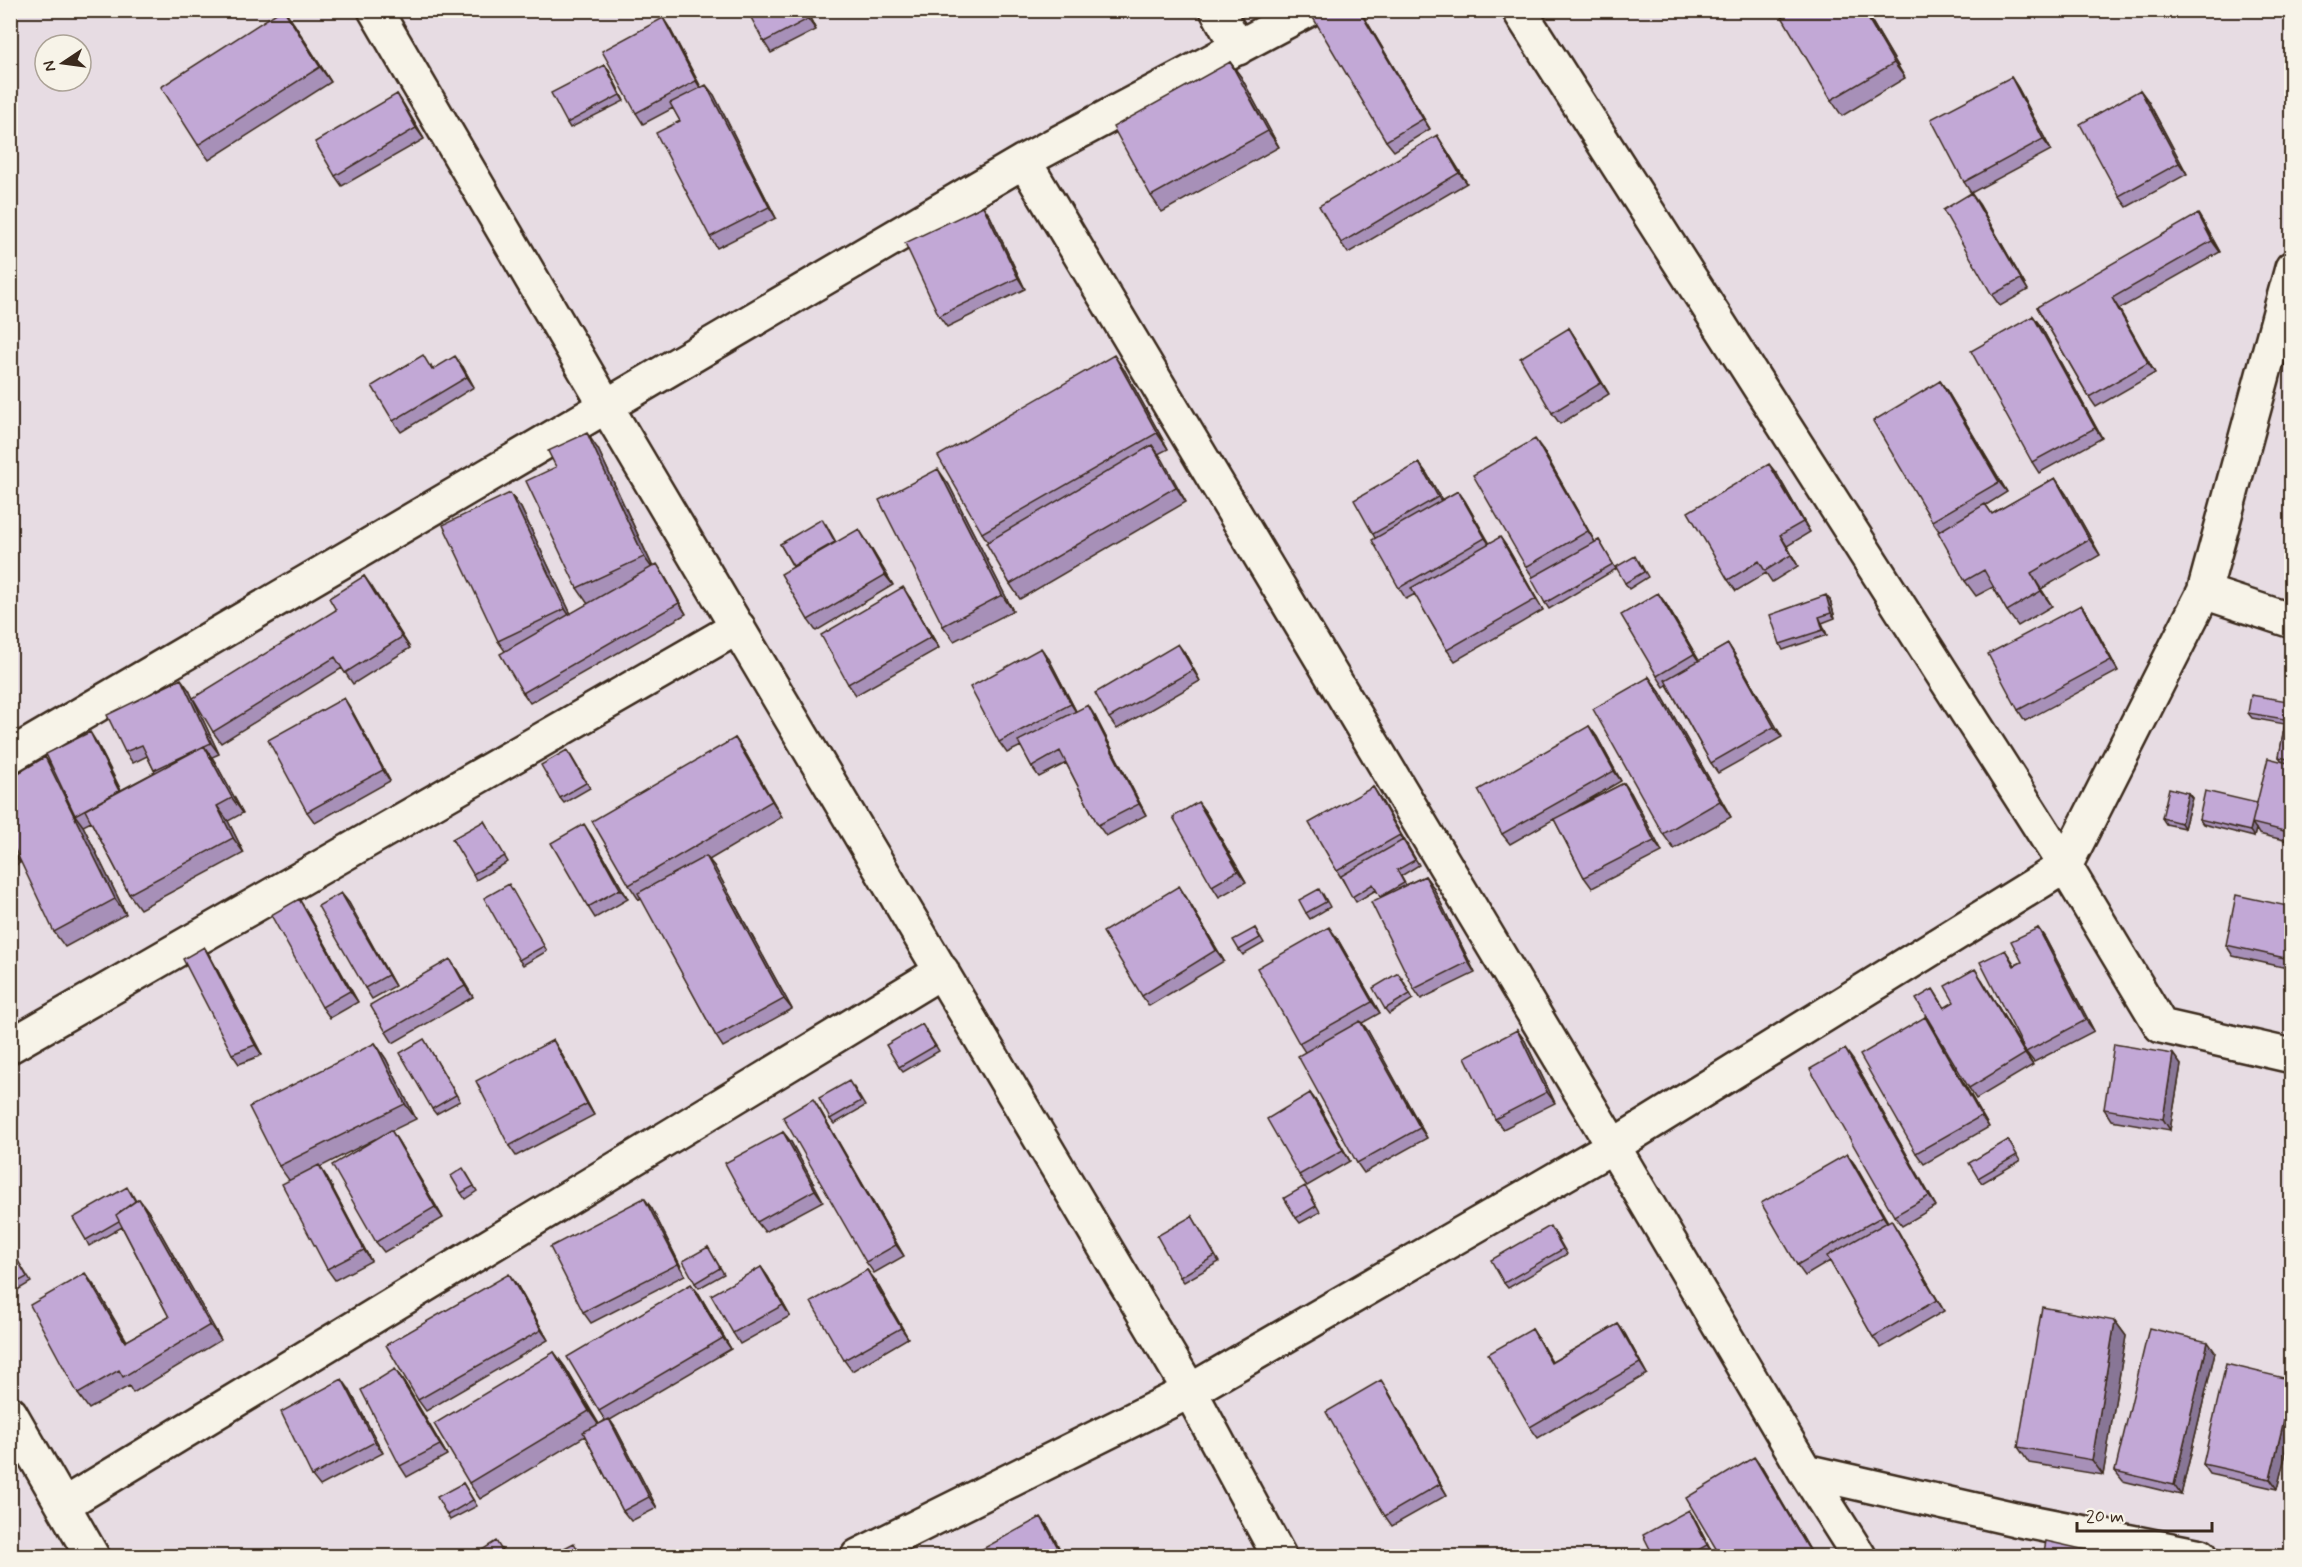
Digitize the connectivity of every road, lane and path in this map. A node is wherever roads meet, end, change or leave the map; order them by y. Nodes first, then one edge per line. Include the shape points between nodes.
1 (375, 10) edge
2 (1217, 10) edge
3 (1308, 10) edge
4 (1519, 10) edge
5 (1238, 48) junction
6 (1024, 161) junction
7 (2292, 268) edge
8 (606, 406) junction
9 (2204, 592) junction
10 (2292, 621) edge
11 (738, 627) junction
12 (10, 756) edge
13 (2065, 866) junction
14 (942, 971) junction
15 (10, 1046) edge
16 (2292, 1056) edge
17 (1614, 1146) junction
18 (1190, 1391) junction
19 (10, 1413) edge
20 (1804, 1471) junction
21 (63, 1505) junction
22 (92, 1557) edge
23 (858, 1557) edge
24 (1279, 1557) edge
25 (1859, 1557) edge
26 (2200, 1557) edge

1 - 8 street
2 - 5 street
3 - 5 street
4 - 13 street
5 - 6 street
6 - 8 street
6 - 17 street
7 - 9 street
8 - 11 street
8 - 12 street
9 - 10 street
9 - 13 street
11 - 14 street
11 - 15 street
13 - 16 street via 2161,1026
13 - 17 street
14 - 18 street
14 - 21 street
17 - 18 street
17 - 20 street
18 - 23 street
18 - 24 street
19 - 21 street
20 - 25 street
20 - 26 street
21 - 22 street

